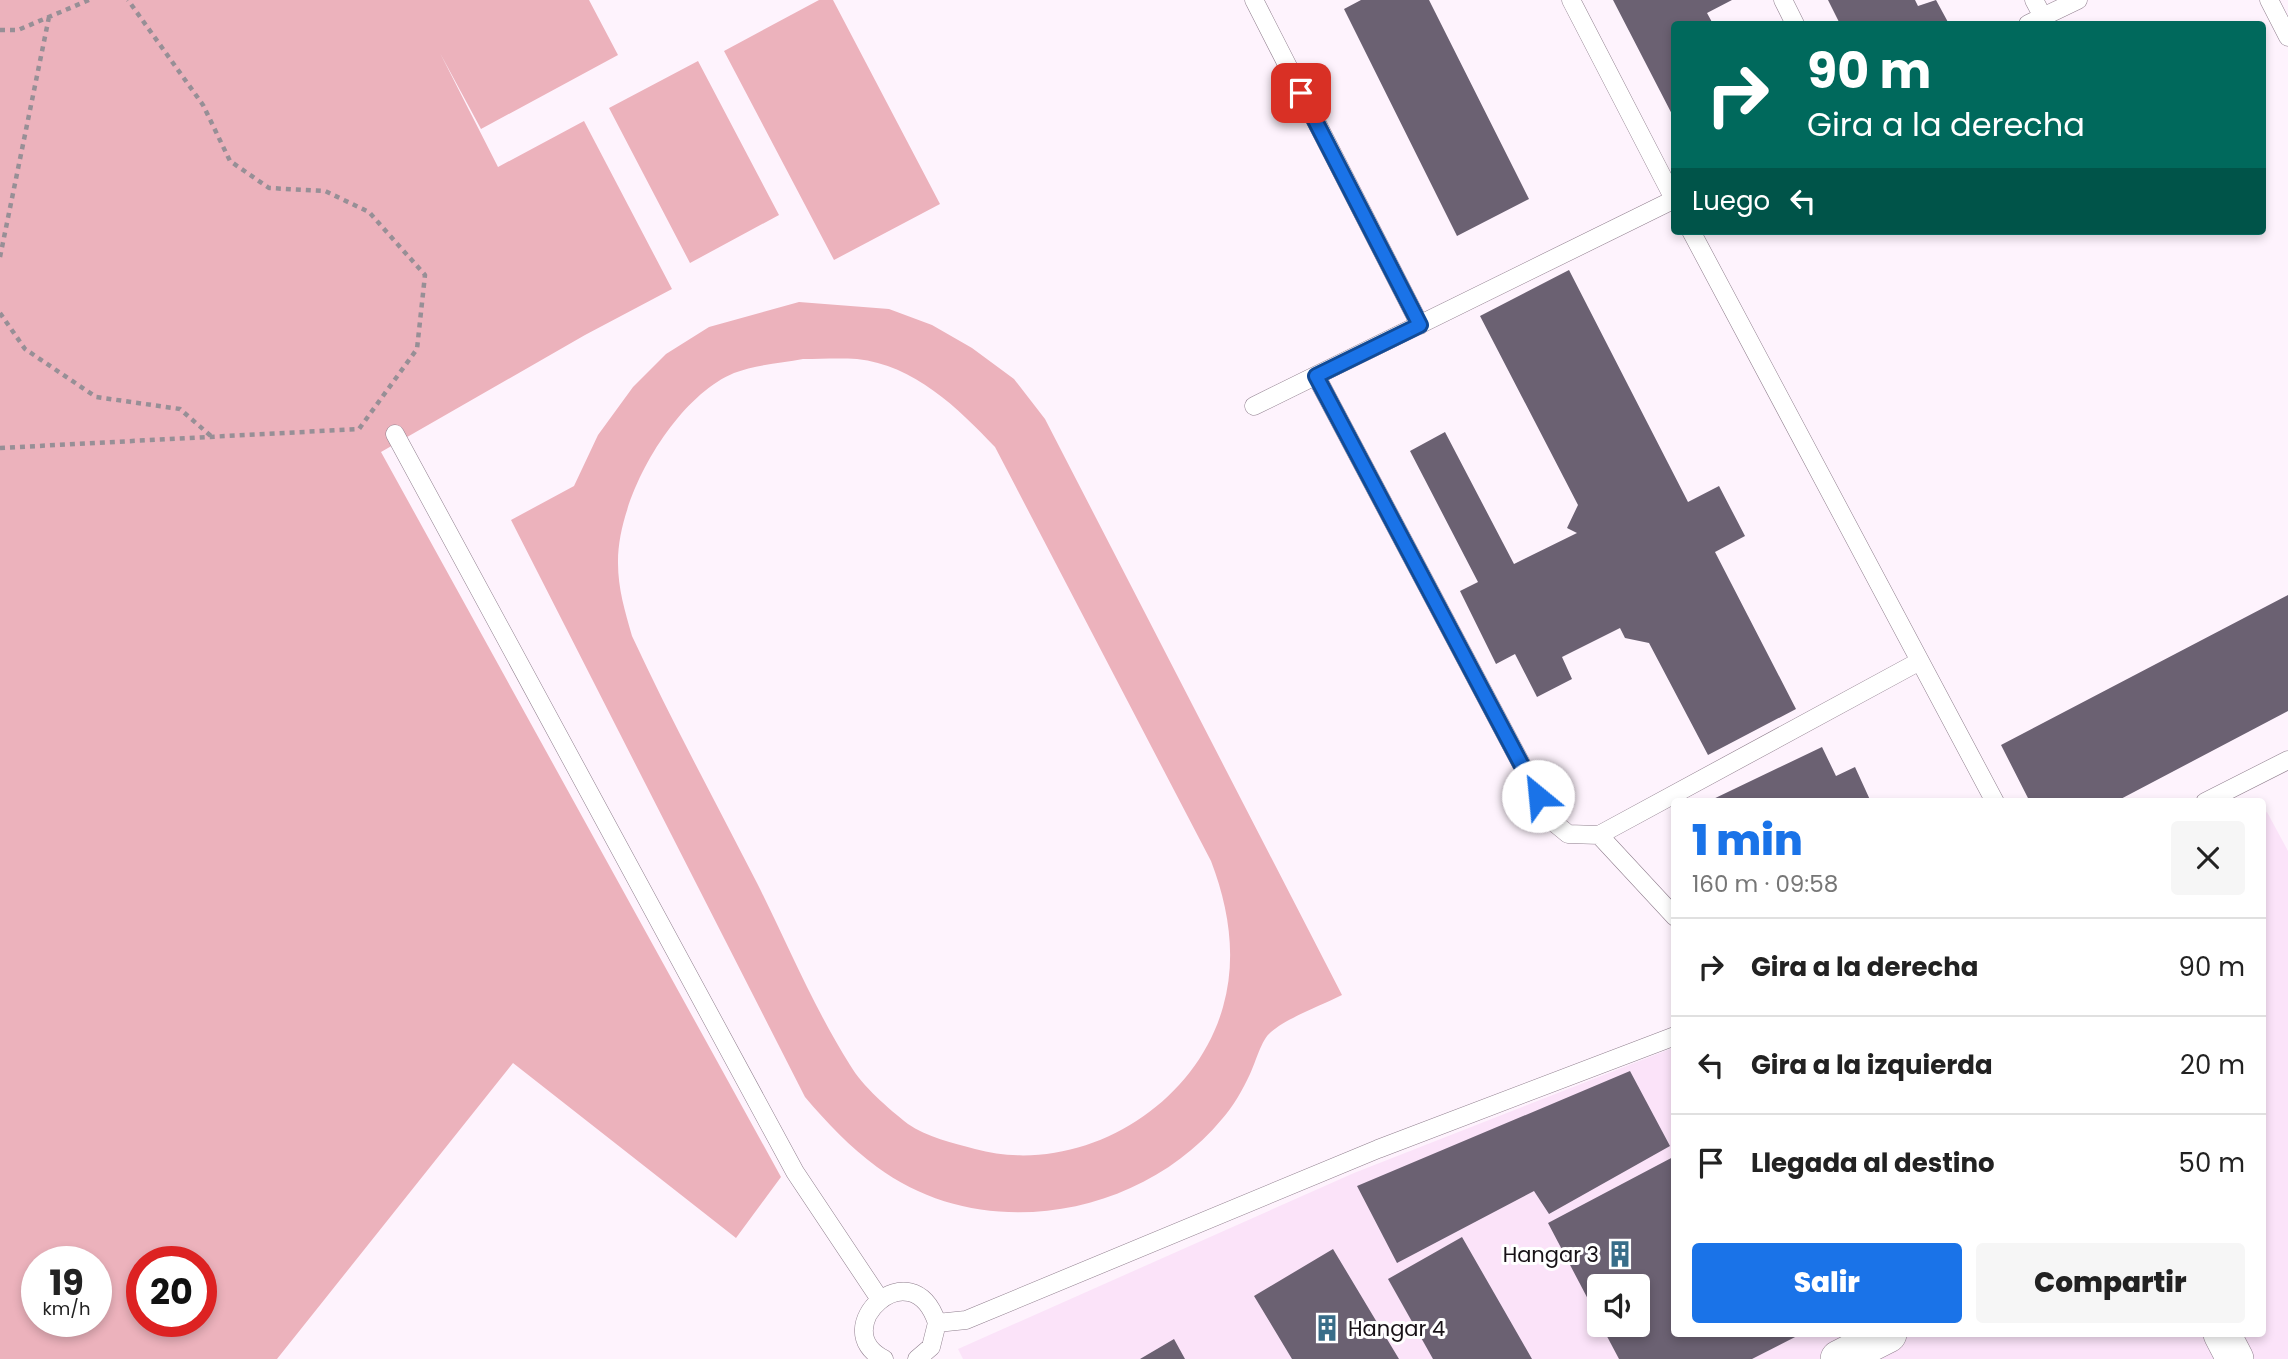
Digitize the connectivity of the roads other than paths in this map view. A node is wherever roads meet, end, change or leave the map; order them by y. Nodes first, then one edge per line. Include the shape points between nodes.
1 (1254, 0) edge
2 (1571, 0) edge
3 (1783, 0) edge
4 (2034, 0) edge
5 (2078, 0) edge
6 (2269, 0) edge
7 (1794, 21) edge
8 (2036, 21) edge
9 (2288, 37) edge
10 (1671, 194) edge
11 (1671, 201) edge
12 (1692, 235) edge
13 (1420, 325) junction
14 (1316, 376) junction
15 (1254, 406) dead end
16 (395, 435) dead end
17 (1920, 661) junction
18 (2288, 760) edge
19 (1993, 798) edge
20 (2213, 798) edge
21 (1599, 835) junction
22 (1671, 913) edge
23 (1671, 1038) edge
24 (879, 1298) junction
25 (937, 1323) junction
26 (1882, 1337) edge
27 (2224, 1337) edge
28 (884, 1359) edge
29 (917, 1359) edge
30 (1839, 1359) edge
31 (2235, 1359) edge

1 - 13 lane
2 - 10 lane
3 - 7 lane
4 - 8 lane
5 - 8 lane
6 - 9 lane
11 - 13 lane
12 - 17 lane
13 - 14 lane
14 - 15 lane
14 - 21 lane via 1550,820 1568,834
16 - 24 lane via 795,1172
17 - 19 lane
17 - 21 lane
18 - 20 lane
21 - 22 lane
23 - 25 lane via 1378,1149 966,1320
24 - 25 lane via 890,1293 915,1294 933,1311
24 - 28 lane via 871,1306 865,1328 871,1349
25 - 29 lane via 931,1347
26 - 30 street
27 - 31 street

